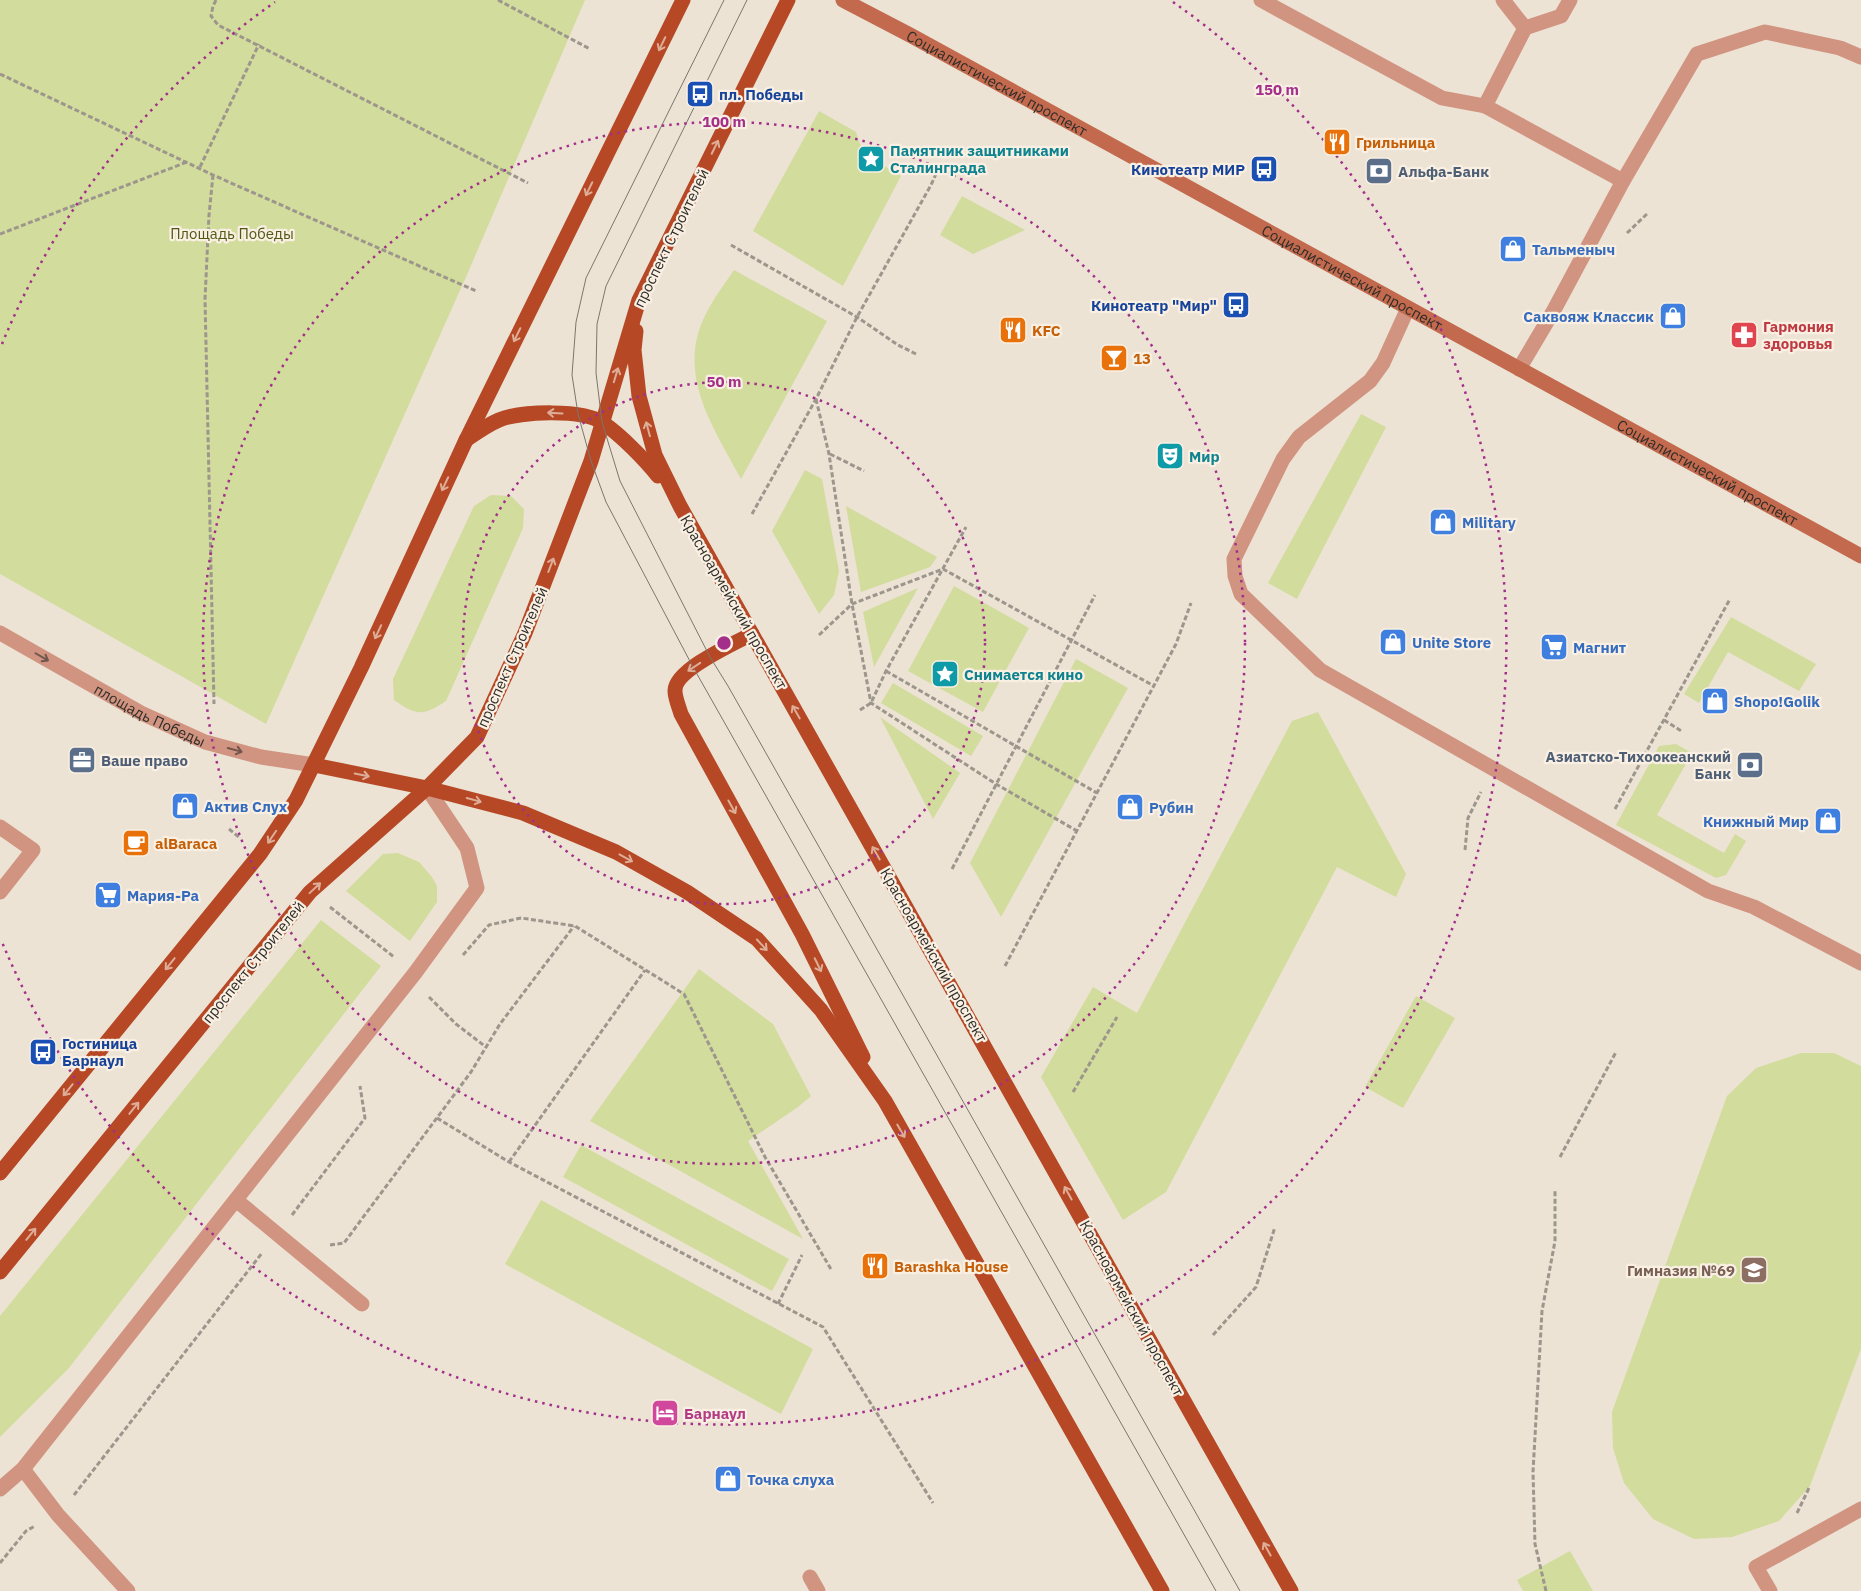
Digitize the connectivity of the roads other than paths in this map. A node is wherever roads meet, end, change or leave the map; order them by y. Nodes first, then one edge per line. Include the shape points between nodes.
1 (683, 0) edge
2 (788, 0) edge
3 (842, 0) edge
4 (1261, 0) edge
5 (1503, 0) edge
6 (1570, 0) edge
7 (1524, 28) junction
8 (1861, 57) edge
9 (1485, 106) junction
10 (1623, 181) junction
11 (639, 300) junction
12 (1408, 308) junction
13 (1519, 369) junction
14 (602, 422) junction
15 (466, 440) junction
16 (680, 506) junction
17 (1861, 556) edge
18 (0, 633) edge
19 (752, 634) junction
20 (314, 765) junction
21 (427, 788) junction
22 (0, 827) edge
23 (0, 892) edge
24 (1861, 963) edge
25 (885, 1101) junction
26 (0, 1173) edge
27 (236, 1200) junction
28 (0, 1272) edge
29 (362, 1304) dead end
30 (22, 1470) junction
31 (0, 1489) edge
32 (1861, 1509) edge
33 (810, 1578) dead end
34 (128, 1591) edge
35 (818, 1591) edge
36 (1162, 1591) edge
37 (1291, 1591) edge
38 (1770, 1591) edge

1 -> 15 main road
11 -> 2 main road, проспект Строителей
3 - 12 street, Социалистический проспект
4 - 9 street via 1442,98
5 - 7 street
6 - 7 street via 1561,16
7 - 9 street
8 - 10 street via 1840,48 1765,32 1697,54
9 - 10 street
10 - 13 street
14 -> 11 main road, проспект Строителей
16 -> 11 main road, Красноармейский проспект via 655,455 639,396 634,350
12 - 13 street, Социалистический проспект
12 - 24 street via 1383,363 1370,381 1299,437 1283,460 1234,559 1241,594 1320,670 1708,891 1754,908
13 - 17 street, Социалистический проспект
14 -> 15 main road via 578,414 543,412 500,420
14 - 16 main road via 647,463
21 -> 14 main road, проспект Строителей via 477,737 525,633 591,461
15 -> 20 main road
16 - 19 main road, Красноармейский проспект
18 -> 20 street, площадь Победы via 141,713 205,742 261,757
19 -> 25 main road via 681,676 675,690 681,714 802,934
37 -> 19 main road, Красноармейский проспект
20 -> 21 main road
20 -> 26 main road via 296,800 260,854
21 -> 25 main road via 523,813 616,852 687,892 757,940 821,1010
21 - 27 street via 467,848 477,888 415,973
28 -> 21 main road, проспект Строителей via 310,892
22 - 23 street via 33,850
25 -> 36 main road
27 - 29 street
27 - 30 street
30 - 31 street
30 - 34 street via 58,1515
32 - 38 street via 1756,1567
33 - 35 street

